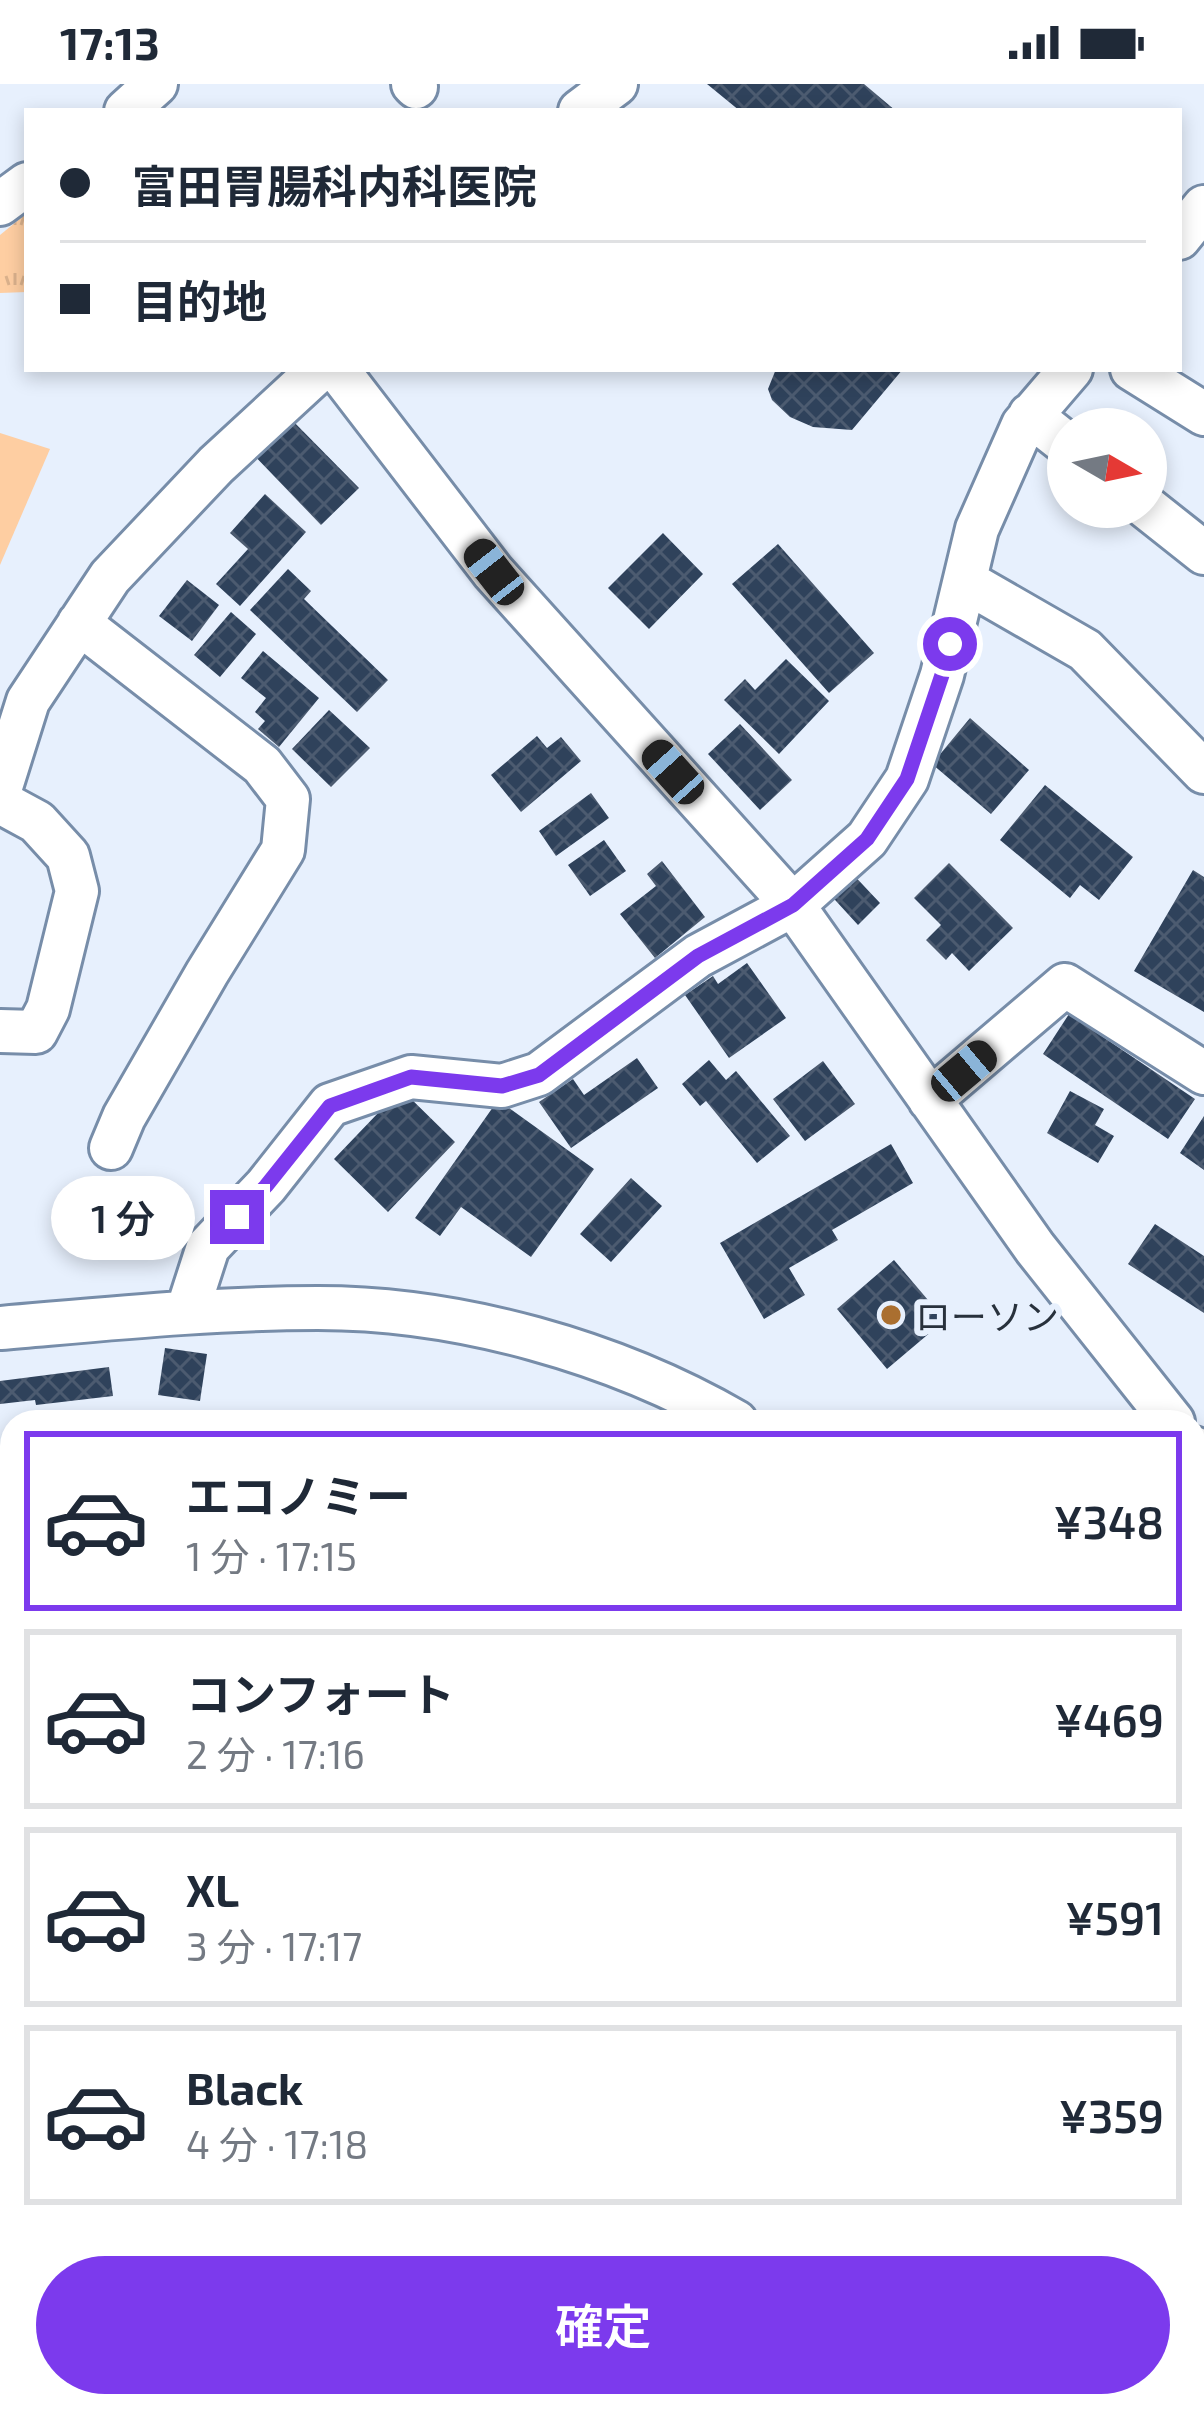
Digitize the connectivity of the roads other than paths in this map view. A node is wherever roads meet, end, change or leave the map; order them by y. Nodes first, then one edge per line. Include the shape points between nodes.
1 (156, 84) edge
2 (616, 84) edge
3 (129, 108) edge
4 (584, 108) edge
5 (1204, 207) edge
6 (1182, 234) edge
7 (317, 372) edge
8 (339, 372) edge
9 (1068, 372) edge
10 (1137, 372) edge
11 (1204, 414) edge
12 (1030, 415) junction
13 (1047, 428) edge
14 (1167, 524) edge
15 (1204, 553) edge
16 (964, 581) junction
17 (79, 623) junction
18 (1204, 772) edge
19 (0, 790) edge
20 (0, 802) edge
21 (793, 905) junction
22 (0, 1031) edge
23 (1204, 1073) edge
24 (930, 1100) junction
25 (111, 1148) dead end
26 (187, 1312) junction
27 (0, 1328) edge
28 (715, 1410) edge
29 (1164, 1410) edge

1 - 3 street
2 - 4 street
5 - 6 street
7 - 17 street via 216,465 110,578
8 - 21 street via 494,572
9 - 12 street
10 - 11 street
12 - 13 street
12 - 16 street via 977,529
14 - 15 street
16 - 18 street via 1084,650
16 - 21 street via 907,779 867,839
17 - 19 street via 28,701
17 - 25 street via 262,765 288,800 283,850
20 - 22 street via 37,822 68,856 76,891 36,1032
21 - 24 street
21 - 26 street via 698,956 539,1075 502,1086 411,1077 330,1106 208,1247
23 - 24 street via 1065,985
24 - 29 street
26 - 27 street
26 - 28 street via 322,1308 434,1317 568,1348

